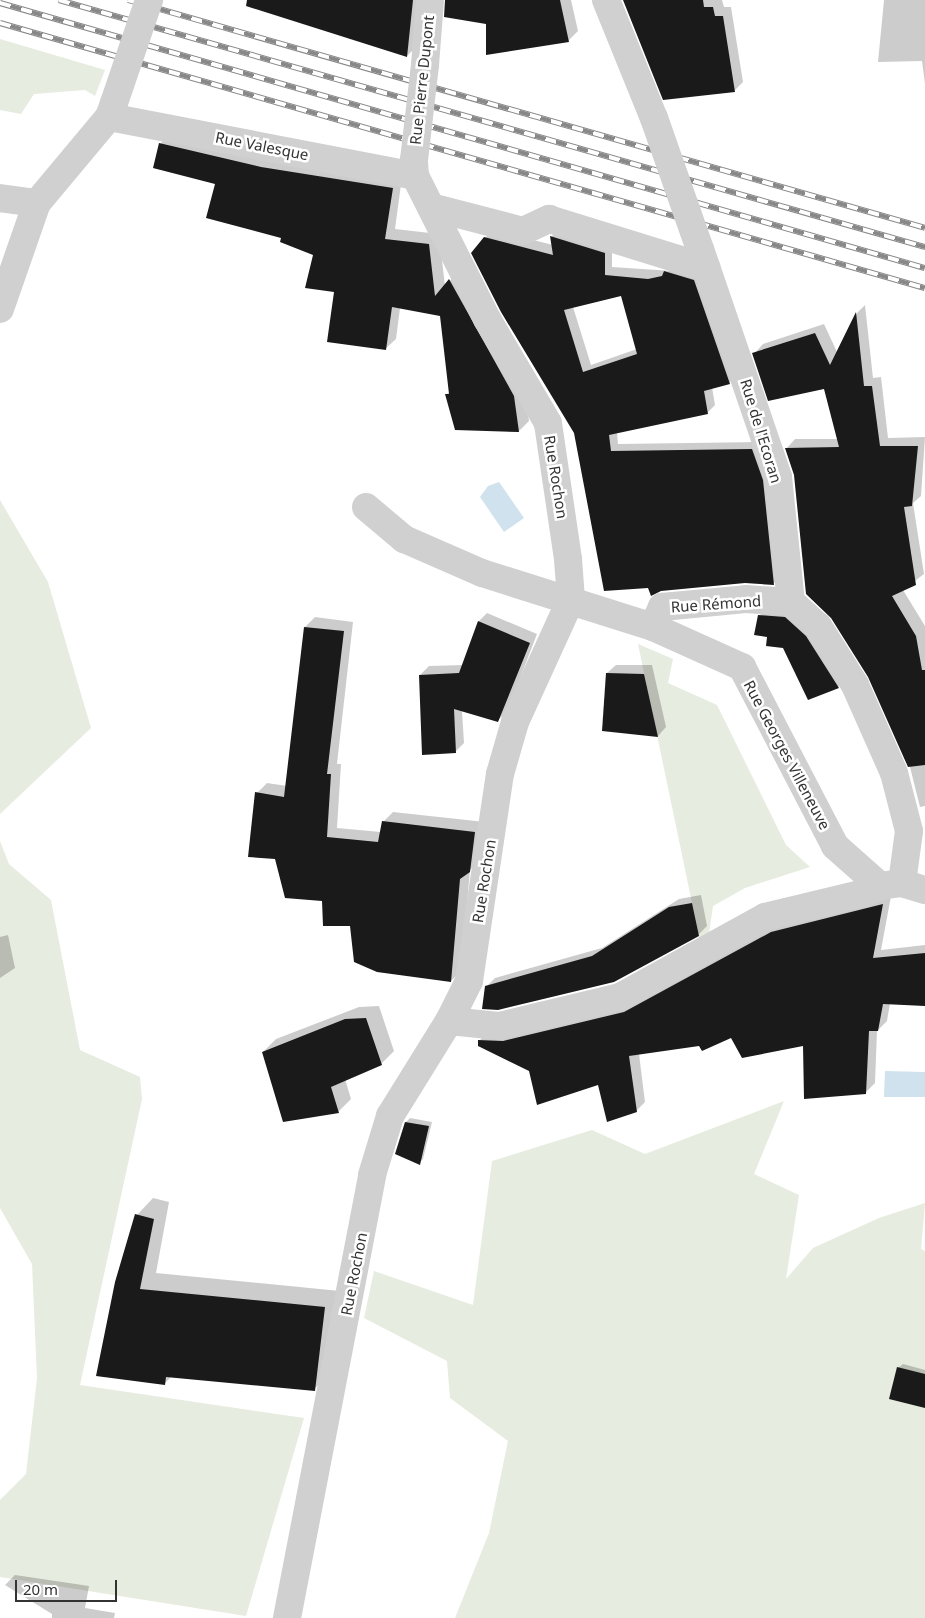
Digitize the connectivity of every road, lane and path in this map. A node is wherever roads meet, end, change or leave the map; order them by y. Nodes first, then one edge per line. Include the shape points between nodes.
1 (149, 0) edge
2 (430, 0) edge
3 (606, 0) edge
4 (111, 110) junction
5 (414, 168) junction
6 (0, 198) edge
7 (38, 204) junction
8 (431, 207) junction
9 (704, 258) junction
10 (0, 309) edge
11 (366, 507) dead end
12 (571, 599) junction
13 (791, 602) junction
14 (653, 627) junction
15 (903, 886) edge
16 (449, 1021) junction
17 (287, 1618) edge

1 - 4 street, bridge
2 - 5 street, Rue Pierre Dupont, bridge
3 - 9 street, Rue de l'Ecoran, bridge via 654,118
4 - 5 street, Rue Valesque
4 - 7 street
5 - 8 street, Rue Rochon
6 - 7 street
7 - 10 street
8 - 9 street via 523,231 549,219
8 - 12 street, Rue Rochon via 488,319 548,423
9 - 13 street, Rue de l'Ecoran via 778,477
11 - 12 street, Rue Georges Villeneuve via 404,539 482,573
12 - 14 street, Rue Georges Villeneuve
12 - 16 street, Rue Rochon via 512,731 500,774 469,981
13 - 14 street, Rue Rémond via 746,599 662,608
13 - 15 street via 818,626 855,685 894,773 909,831
14 - 15 street, Rue Georges Villeneuve via 742,667 835,846
15 - 16 street via 765,917 620,997 499,1026
16 - 17 street, Rue Rochon via 390,1116 372,1175

